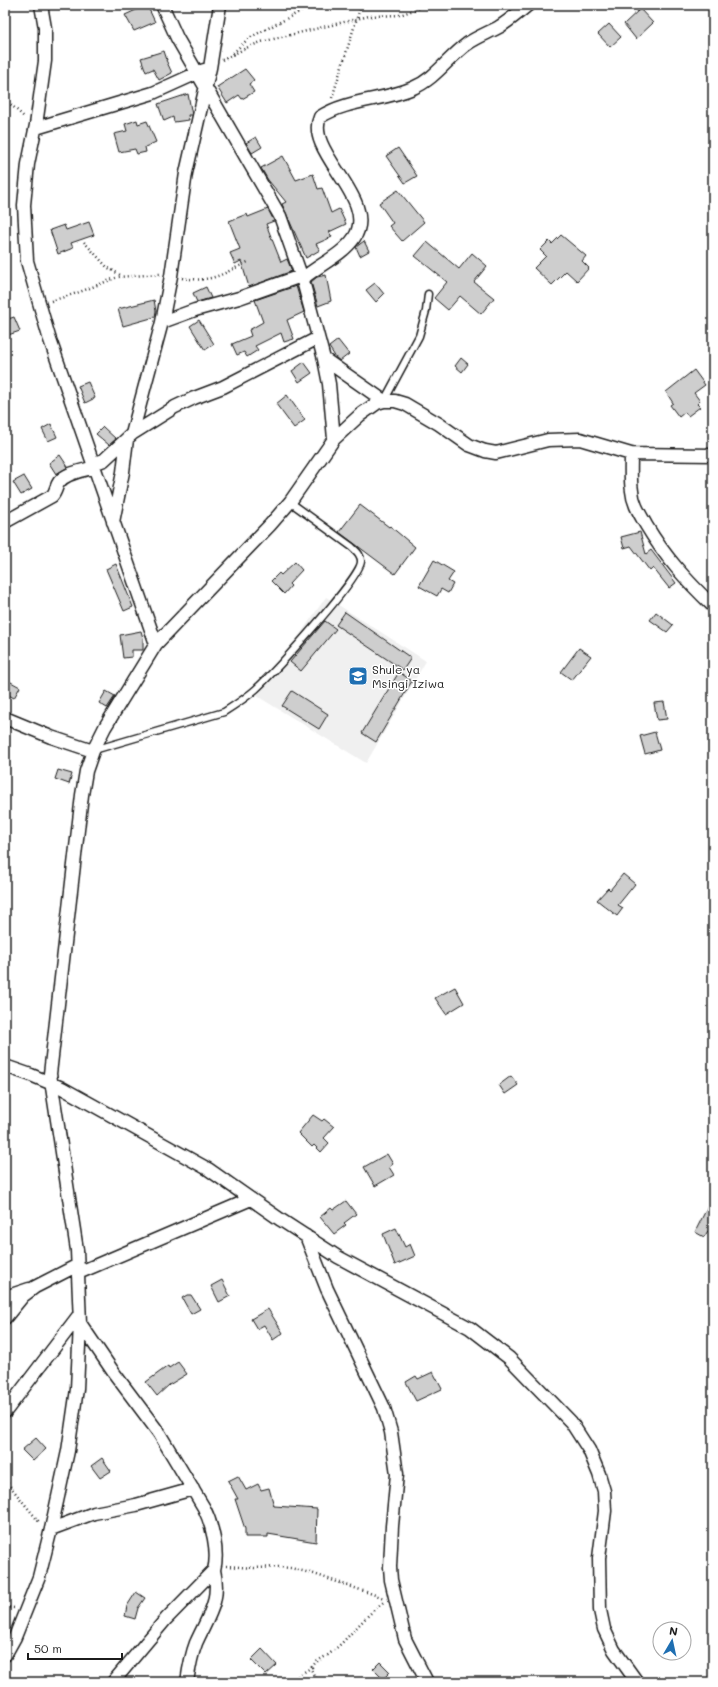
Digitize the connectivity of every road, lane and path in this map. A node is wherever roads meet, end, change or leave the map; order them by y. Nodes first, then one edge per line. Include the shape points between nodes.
1 (41, 5) edge
2 (162, 5) edge
3 (220, 5) edge
4 (313, 5) edge
5 (361, 5) edge
6 (427, 5) edge
7 (528, 5) edge
8 (356, 19) junction
9 (231, 55) junction
10 (210, 68) junction
11 (198, 73) junction
12 (206, 86) junction
13 (5, 99) edge
14 (328, 112) junction
15 (36, 127) junction
16 (84, 242) dead end
17 (248, 262) dead end
18 (171, 276) junction
19 (122, 277) junction
20 (302, 278) junction
21 (428, 294) dead end
22 (39, 303) junction
23 (162, 322) junction
24 (318, 338) junction
25 (324, 359) junction
26 (384, 401) junction
27 (130, 436) junction
28 (334, 439) junction
29 (631, 454) junction
30 (713, 455) edge
31 (94, 466) junction
32 (290, 502) junction
33 (5, 522) edge
34 (112, 522) junction
35 (713, 606) edge
36 (156, 644) junction
37 (5, 718) edge
38 (93, 751) junction
39 (5, 1066) edge
40 (50, 1083) junction
41 (251, 1199) junction
42 (306, 1236) junction
43 (78, 1269) junction
44 (34, 1287) junction
45 (5, 1297) edge
46 (5, 1318) edge
47 (80, 1319) junction
48 (5, 1412) edge
49 (5, 1480) edge
50 (192, 1489) junction
51 (51, 1532) junction
52 (215, 1567) junction
53 (5, 1655) edge
54 (312, 1667) junction
55 (113, 1682) edge
56 (187, 1682) edge
57 (292, 1682) edge
58 (317, 1682) edge
59 (427, 1682) edge
60 (637, 1682) edge

1 - 15 street via 45,28 45,61
2 - 11 street via 177,38
3 - 10 street
4 - 9 path via 249,38
5 - 8 path
6 - 8 path via 400,15
7 - 14 street via 500,26 465,45 419,86
8 - 9 path via 261,42
8 - 14 path
9 - 10 path
10 - 11 street
10 - 12 street
11 - 12 street
11 - 15 street via 153,93
12 - 18 street via 186,173
12 - 20 street via 280,216
13 - 15 path
14 - 20 street via 320,117 318,134 356,204 359,224 357,232 348,244
15 - 22 street via 28,164 24,230 27,262
16 - 19 path via 107,267
17 - 18 path via 210,279 195,280
18 - 19 path via 157,274
18 - 23 street
19 - 22 path
20 - 23 street
20 - 24 street
21 - 26 lane via 419,336
22 - 31 street
23 - 27 street
24 - 25 street
24 - 27 street via 223,387 175,407
25 - 26 street
25 - 28 street
26 - 28 street via 360,415
26 - 29 street via 405,404 469,445 485,451 496,453 548,440 580,439
27 - 31 street
27 - 34 street
28 - 32 street
29 - 30 street
29 - 35 street via 631,486 636,508 658,546 682,576
31 - 33 street via 69,475 58,483 52,496
31 - 34 street
32 - 36 street
32 - 38 lane via 360,555 362,562 359,570 330,608 256,689 234,706 224,712
34 - 36 street
36 - 38 street
37 - 38 street
38 - 40 street via 86,772 77,834 50,1064
39 - 40 street
40 - 41 street via 208,1169
40 - 43 street
41 - 42 street
41 - 43 street
42 - 59 street via 327,1289 384,1408 391,1432 397,1474 391,1580 405,1639
42 - 60 street via 338,1257 470,1328 509,1358 571,1422 589,1450 604,1492 598,1588 604,1629 614,1650
43 - 44 street
43 - 47 street
44 - 45 street
44 - 46 street
47 - 48 street
47 - 50 street via 114,1373 163,1439
47 - 51 street via 76,1408
49 - 51 path
50 - 51 street via 136,1505 94,1513
50 - 52 street via 208,1517 214,1538
51 - 53 street via 33,1595
52 - 54 path via 291,1568 387,1599 338,1647
52 - 55 street via 166,1619
52 - 56 street via 214,1605 191,1657
54 - 57 path
54 - 58 path

